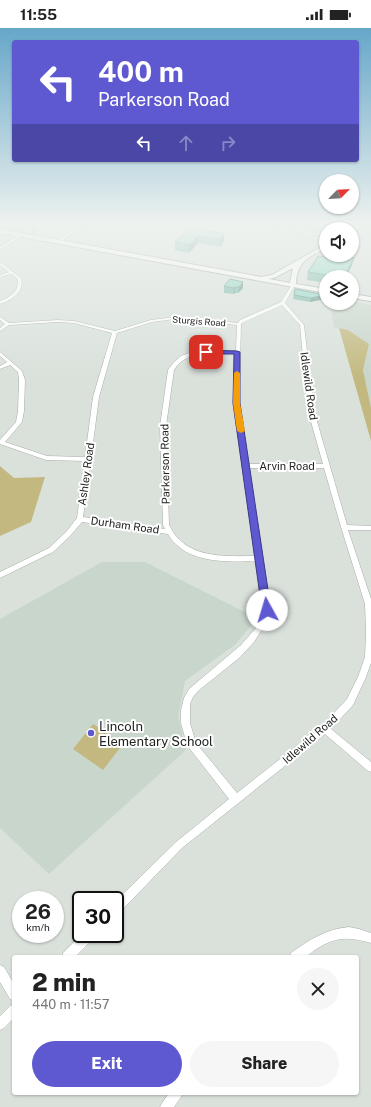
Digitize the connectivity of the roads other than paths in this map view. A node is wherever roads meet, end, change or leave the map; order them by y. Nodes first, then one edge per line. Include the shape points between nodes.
1 (16, 275) edge
2 (237, 275) edge
3 (275, 275) edge
4 (292, 275) edge
5 (251, 278) junction
6 (293, 285) junction
7 (319, 290) edge
8 (359, 297) edge
9 (371, 299) edge
10 (0, 303) edge
11 (283, 303) junction
12 (0, 318) edge
13 (8, 324) junction
14 (239, 324) junction
15 (0, 330) edge
16 (115, 332) junction
17 (237, 352) junction
18 (0, 353) edge
19 (10, 363) junction
20 (0, 368) edge
21 (1, 442) edge
22 (89, 460) junction
23 (247, 466) junction
24 (327, 466) junction
25 (80, 519) junction
26 (344, 527) junction
27 (371, 528) edge
28 (169, 532) junction
29 (260, 558) junction
30 (0, 576) edge
31 (370, 604) edge
32 (325, 729) junction
33 (371, 768) edge
34 (236, 800) junction
35 (124, 900) edge
36 (371, 938) edge
37 (81, 943) edge
38 (69, 955) edge
39 (298, 955) edge
40 (0, 971) edge
41 (12, 992) edge
42 (12, 1012) edge
43 (0, 1024) edge
44 (175, 1095) edge
45 (166, 1107) edge

1 - 10 street via 20,279 20,289
2 - 5 main road
3 - 5 main road
4 - 6 main road
5 - 6 main road
6 - 7 main road
6 - 11 street
8 - 9 main road
11 - 14 street, Sturgis Road
11 - 24 street, Idlewild Road via 302,325 311,411
12 - 13 street
13 - 15 street
13 - 16 street, Sturgis Road via 74,322
14 - 16 street, Sturgis Road via 175,318
14 - 17 street
16 - 22 street, Ashley Road via 96,397
17 - 23 street via 236,403
17 - 28 street, Parkerson Road via 196,353 180,359 171,370 163,426 166,525
18 - 19 street
19 - 20 street
19 - 21 street via 21,376 21,411 19,422
21 - 22 street via 46,458
22 - 25 street, Ashley Road
23 - 24 street, Arvin Road
23 - 29 street
24 - 26 street, Idlewild Road
25 - 28 street, Durham Road
25 - 30 street, Ashley Road via 50,550
26 - 27 street
26 - 31 street, Idlewild Road
28 - 29 street via 189,550 207,557
29 - 34 street via 266,602 265,618 245,648 196,688 189,697 185,711 193,746
31 - 32 street, Idlewild Road via 369,657 362,677 350,702
32 - 33 street
32 - 34 street, Idlewild Road
34 - 35 street, Idlewild Road via 179,845
36 - 39 street via 342,932 318,940
37 - 38 street
40 - 41 street
42 - 43 street
44 - 45 street

